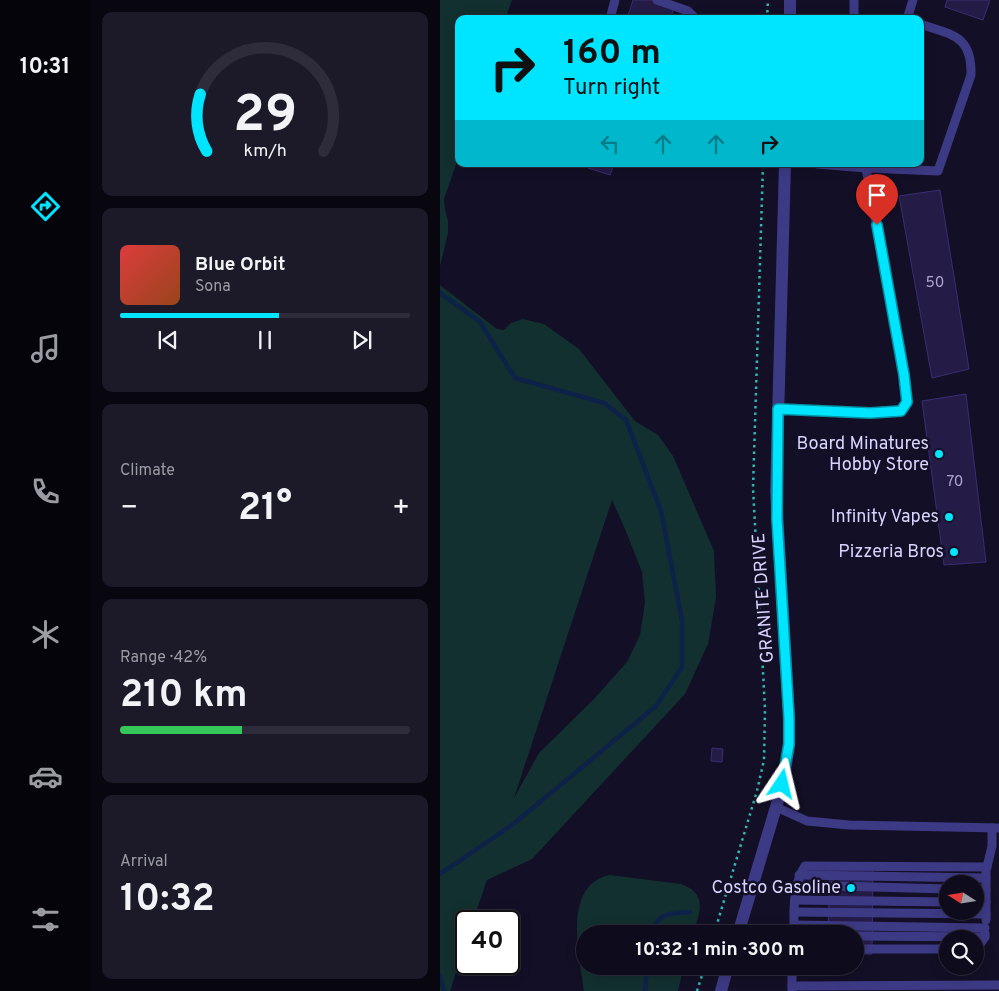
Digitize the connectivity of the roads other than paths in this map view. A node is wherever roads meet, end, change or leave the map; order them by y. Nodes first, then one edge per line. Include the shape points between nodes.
1 (615, 0) edge
2 (656, 0) edge
3 (790, 0) edge
4 (854, 0) edge
5 (912, 0) edge
6 (611, 15) edge
7 (692, 15) edge
8 (790, 15) edge
9 (854, 15) edge
10 (908, 15) edge
11 (924, 25) edge
12 (785, 167) edge
13 (860, 167) edge
14 (866, 168) junction
15 (778, 409) junction
16 (776, 807) junction
17 (995, 828) edge
18 (987, 867) junction
19 (799, 875) junction
20 (986, 878) junction
21 (797, 886) junction
22 (939, 889) edge
23 (986, 890) joint
24 (795, 900) junction
25 (939, 902) edge
26 (986, 902) joint
27 (794, 912) junction
28 (986, 914) junction
29 (741, 925) edge
30 (794, 925) edge
31 (864, 931) edge
32 (985, 932) junction
33 (864, 936) edge
34 (864, 949) edge
35 (939, 949) edge
36 (725, 975) edge
37 (792, 975) edge
38 (999, 986) edge
39 (792, 989) edge
40 (721, 991) edge

1 - 6 lane
2 - 7 lane
3 - 8 street
4 - 9 lane
5 - 10 lane
11 - 14 lane via 954,36 969,52 971,63 971,74 938,172
12 - 15 street, GRANITE DRIVE
13 - 14 lane
14 - 15 lane via 907,402 901,411 870,413
15 - 16 street, GRANITE DRIVE via 777,519 789,744
16 - 17 lane via 808,821 849,825
16 - 29 street, GRANITE DRIVE
17 - 18 lane
18 - 19 lane via 804,866
18 - 20 lane
19 - 20 lane
19 - 21 lane
20 - 23 lane
21 - 22 lane
21 - 24 lane
23 - 26 lane
24 - 25 lane
24 - 27 lane
26 - 28 lane
27 - 28 lane
27 - 30 lane
28 - 32 lane
31 - 32 lane
32 - 33 lane
34 - 35 lane
36 - 40 street
37 - 39 lane
38 - 39 lane

